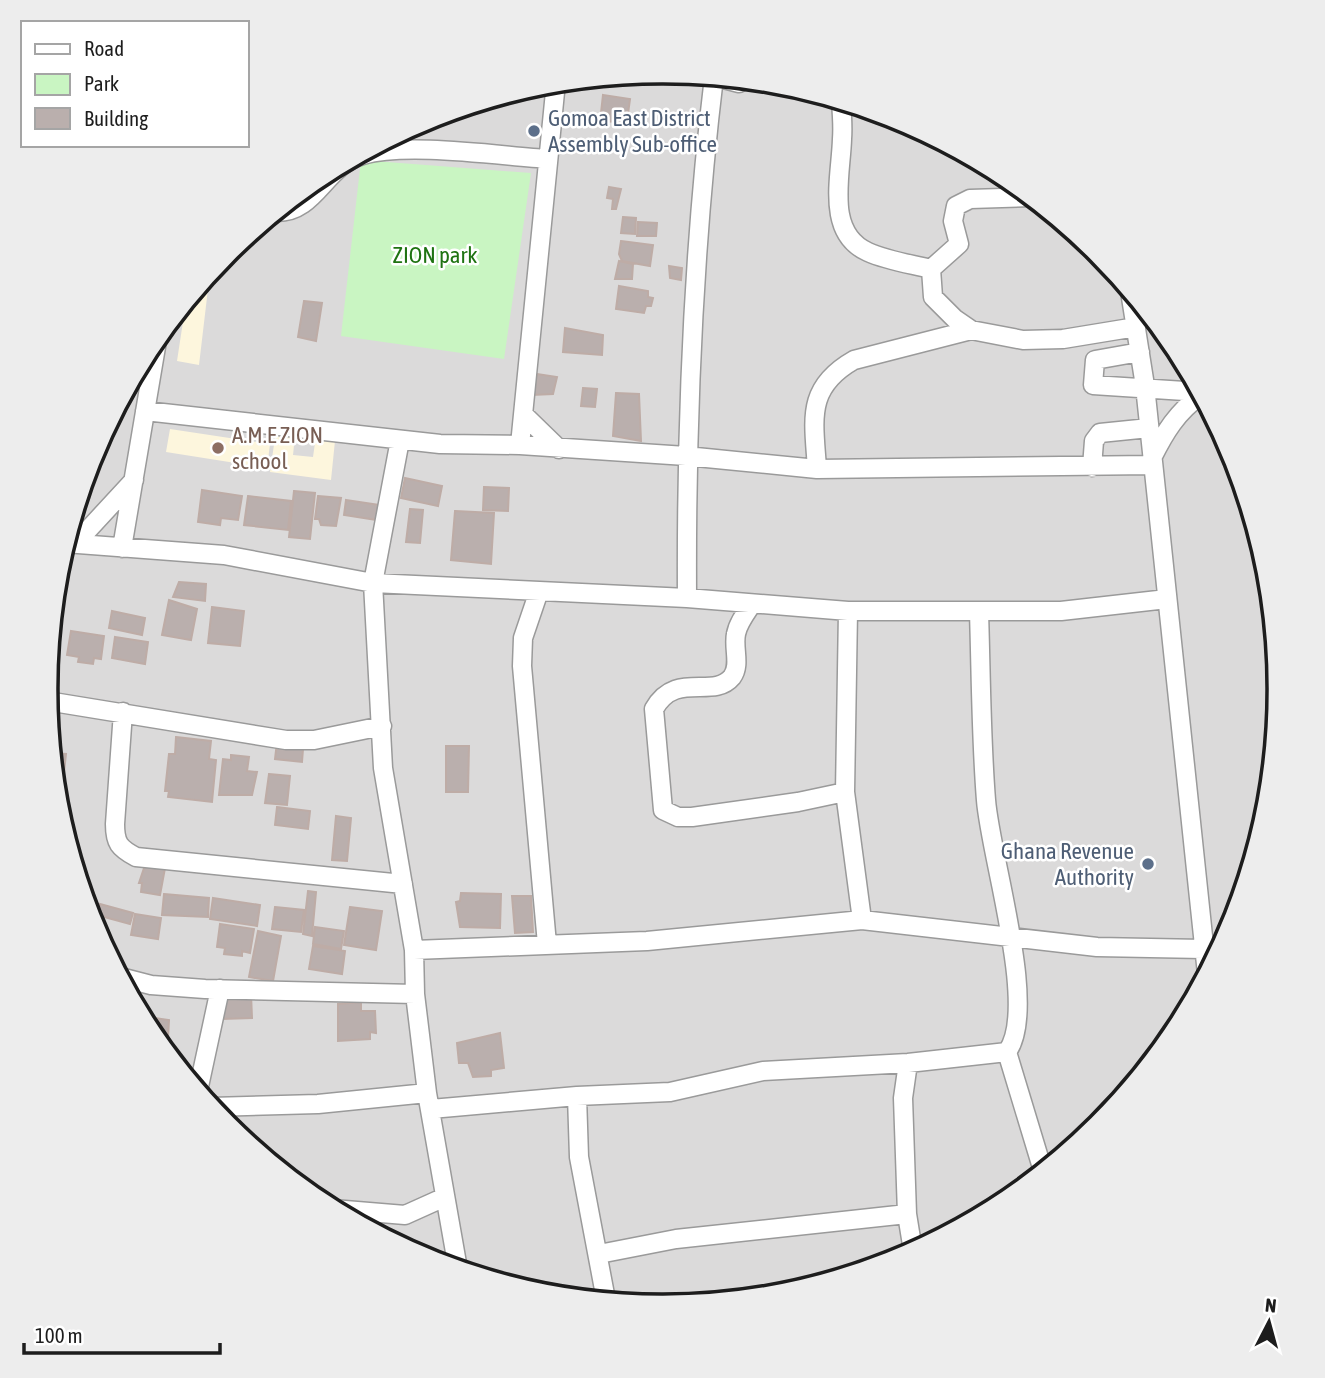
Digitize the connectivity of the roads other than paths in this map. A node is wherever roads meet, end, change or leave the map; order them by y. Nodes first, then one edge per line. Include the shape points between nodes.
1 (713, 87) edge
2 (555, 94) edge
3 (841, 111) edge
4 (384, 153) edge
5 (548, 159) junction
6 (314, 195) edge
7 (1015, 198) edge
8 (295, 208) edge
9 (931, 270) junction
10 (1133, 310) edge
11 (1136, 327) junction
12 (971, 330) junction
13 (1140, 352) junction
14 (153, 364) edge
15 (1145, 386) junction
16 (1189, 392) edge
17 (1193, 400) edge
18 (145, 411) junction
19 (523, 414) junction
20 (1149, 428) junction
21 (400, 440) junction
22 (520, 445) junction
23 (559, 449) junction
24 (686, 456) junction
25 (1152, 461) junction
26 (1092, 467) junction
27 (817, 469) junction
28 (134, 480) junction
29 (77, 536) edge
30 (75, 544) edge
31 (122, 548) junction
32 (373, 583) junction
33 (539, 591) junction
34 (687, 598) junction
35 (1167, 598) junction
36 (752, 604) junction
37 (848, 611) junction
38 (979, 612) junction
39 (58, 703) edge
40 (123, 712) junction
41 (382, 726) junction
42 (845, 792) junction
43 (403, 884) junction
44 (862, 920) junction
45 (1010, 938) junction
46 (547, 944) junction
47 (1203, 949) junction
48 (414, 950) junction
49 (1204, 958) edge
50 (133, 980) edge
51 (220, 989) junction
52 (415, 994) junction
53 (1007, 1052) junction
54 (908, 1063) junction
55 (201, 1079) edge
56 (577, 1096) junction
57 (429, 1101) junction
58 (225, 1107) edge
59 (1040, 1161) edge
60 (445, 1197) junction
61 (357, 1211) edge
62 (907, 1214) junction
63 (911, 1240) edge
64 (599, 1254) junction
65 (456, 1257) edge
66 (605, 1291) edge

1 - 24 street via 695,272
2 - 5 street
3 - 9 street via 837,201 849,234 868,252
4 - 5 street via 409,150
5 - 19 street
6 - 8 street
7 - 9 street via 960,203 953,214 959,244
9 - 12 street via 933,297
10 - 11 street
11 - 12 street via 1023,340
11 - 13 street
12 - 27 street via 853,360 837,370 825,381 817,399
13 - 15 street
13 - 15 street via 1096,360 1092,383 1095,387
14 - 18 street
15 - 16 street
15 - 20 street
17 - 25 street via 1165,432
18 - 21 street
18 - 28 street
19 - 22 street
19 - 23 street
20 - 25 street
20 - 26 street via 1100,433 1094,441
21 - 22 street
21 - 32 street
22 - 23 street
23 - 24 street
24 - 27 street
24 - 34 street
25 - 26 street
25 - 35 street
26 - 27 street
28 - 29 street
28 - 31 street
30 - 31 street
31 - 32 street via 224,555
32 - 33 street
32 - 41 street
33 - 34 street
33 - 46 street via 523,638 522,666
34 - 36 street
35 - 38 street via 1061,611
35 - 47 street
36 - 37 street
36 - 42 street via 736,631 737,666 729,680 715,686 671,690 654,709 663,810 692,817
37 - 38 street
37 - 42 street
38 - 45 street via 986,804
39 - 40 street
40 - 41 street via 286,740 314,740
40 - 43 street via 115,824 115,840 121,849 136,857
41 - 43 street via 383,768
42 - 44 street
43 - 48 street
44 - 45 street
44 - 46 street via 647,941
45 - 47 street via 1097,947
45 - 53 street via 1019,1023
46 - 48 street
47 - 49 street
48 - 52 street
50 - 51 street
51 - 52 street
51 - 55 street
52 - 57 street
53 - 54 street
53 - 59 street
54 - 56 street via 763,1071 670,1092
54 - 62 street via 903,1098
56 - 57 street
56 - 64 street via 579,1157
57 - 58 street
57 - 60 street
60 - 61 street via 405,1215
60 - 65 street
62 - 63 street
62 - 64 street via 676,1239
64 - 66 street

